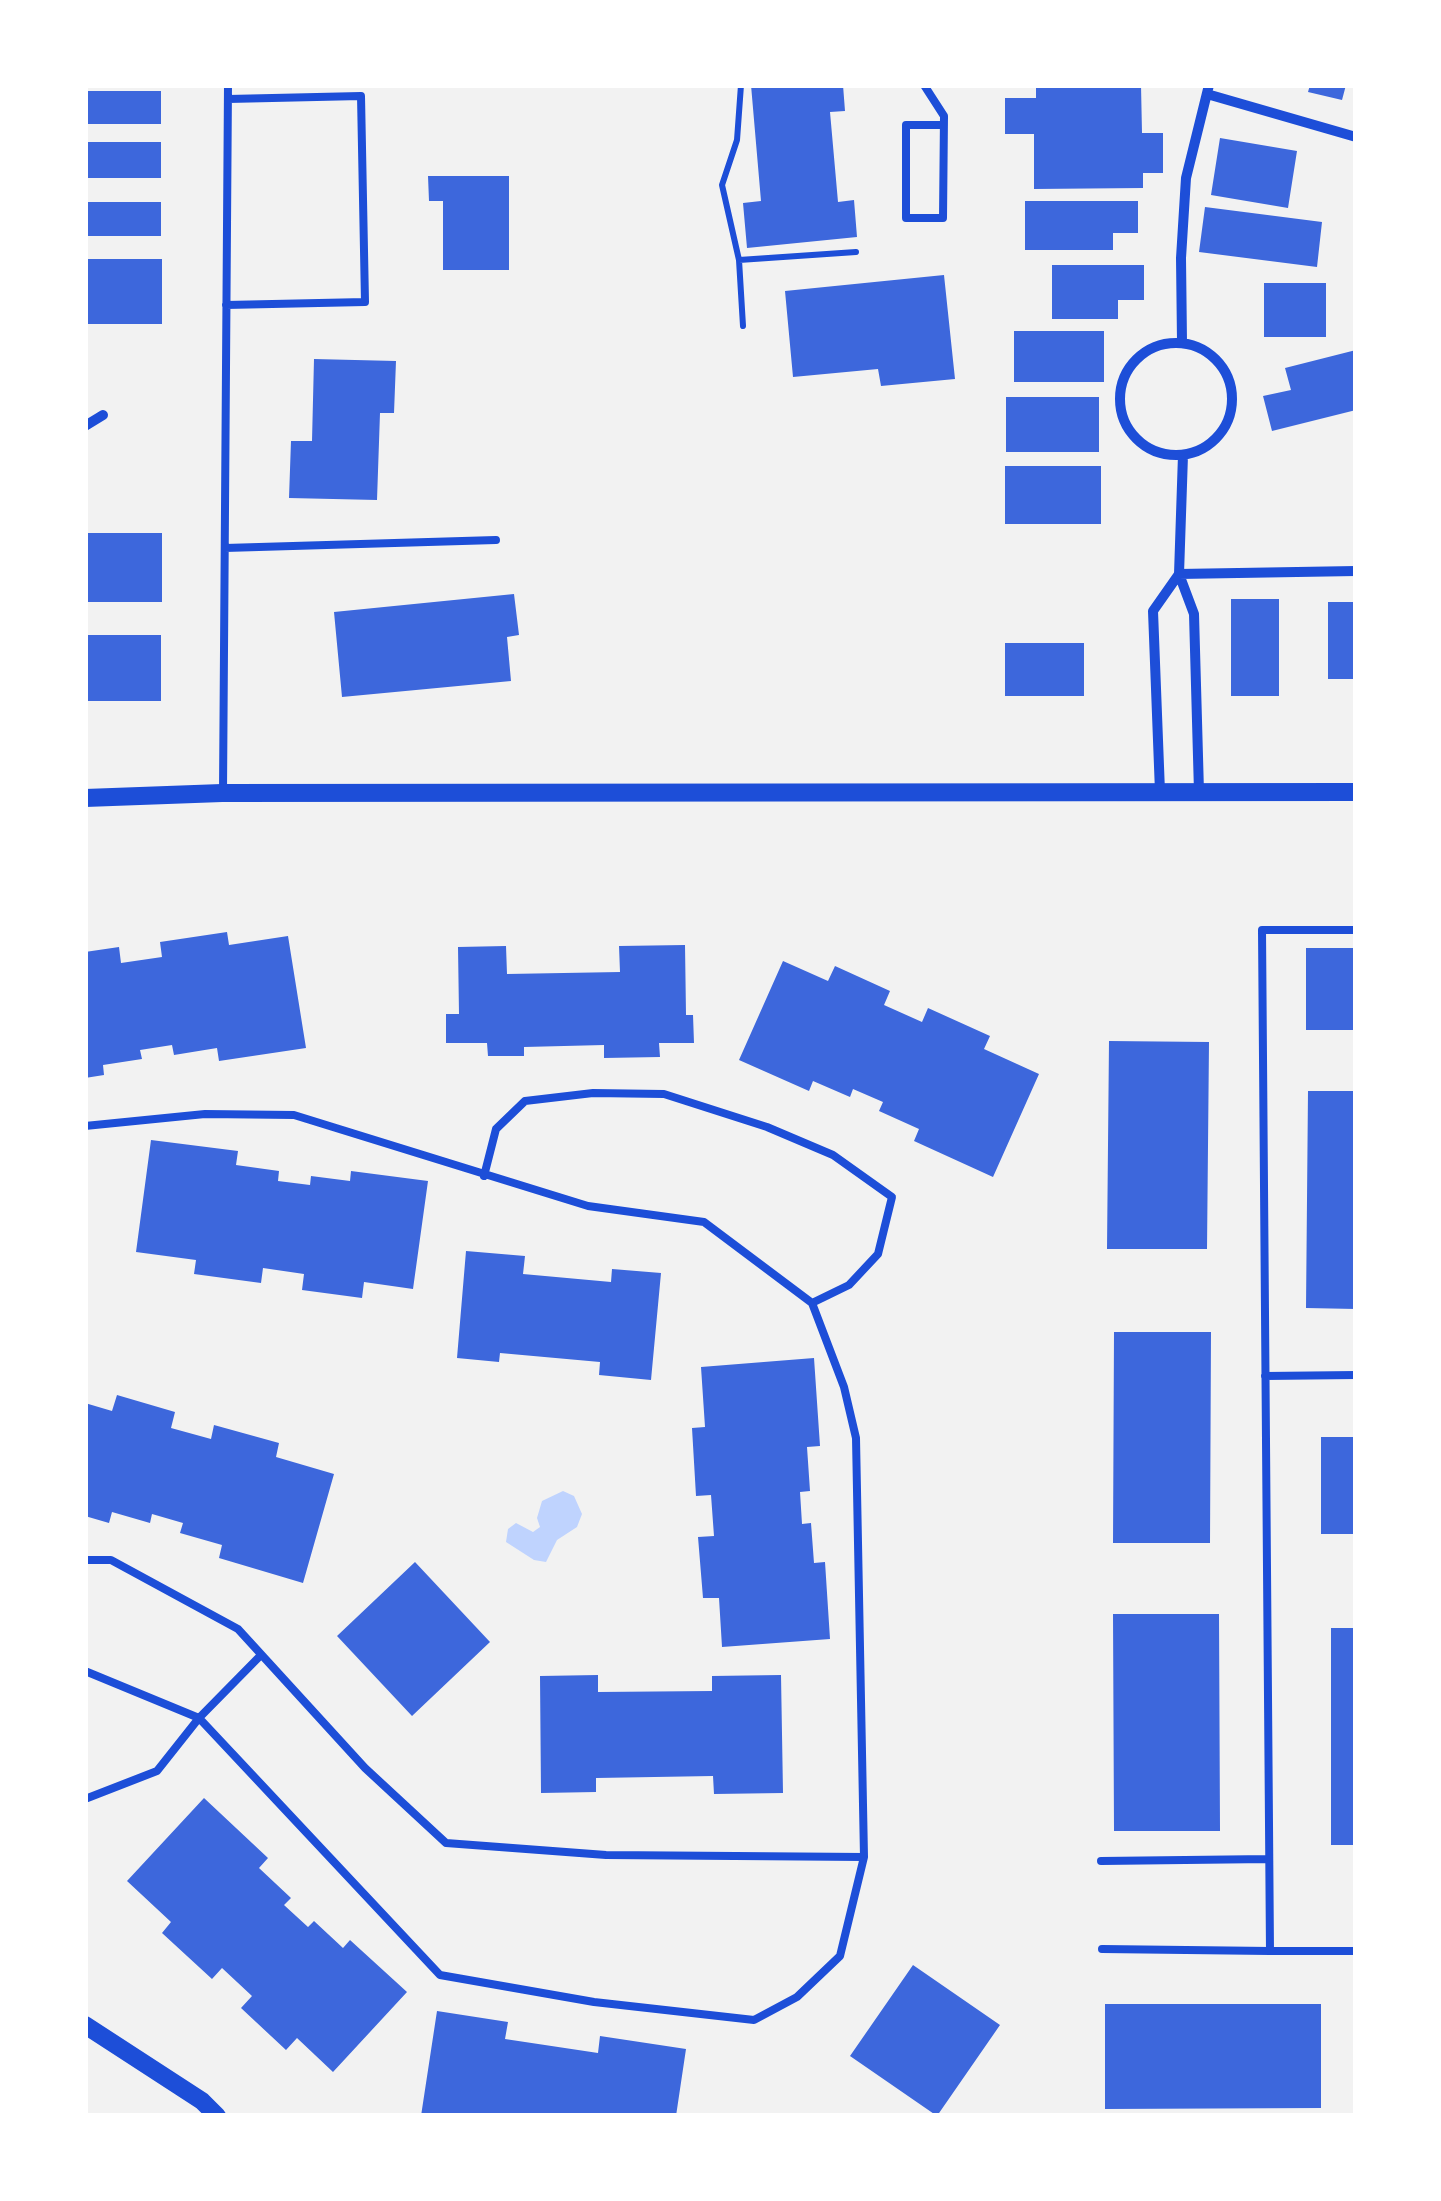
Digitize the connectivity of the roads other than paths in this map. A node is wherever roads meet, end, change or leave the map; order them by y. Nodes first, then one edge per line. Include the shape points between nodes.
1 (228, 85) edge
2 (924, 85) edge
3 (1208, 90) edge
4 (228, 99) junction
5 (944, 125) junction
6 (1356, 137) edge
7 (226, 305) junction
8 (1182, 342) junction
9 (103, 415) dead end
10 (85, 426) edge
11 (1183, 455) junction
12 (496, 540) dead end
13 (224, 548) junction
14 (1356, 571) edge
15 (1179, 574) junction
16 (1160, 792) junction
17 (1199, 792) junction
18 (1356, 792) edge
19 (222, 793) junction
20 (85, 798) edge
21 (1356, 930) edge
22 (85, 1126) edge
23 (484, 1176) junction
24 (812, 1303) junction
25 (1356, 1375) edge
26 (1266, 1376) junction
27 (85, 1560) edge
28 (261, 1654) junction
29 (85, 1671) edge
30 (198, 1718) junction
31 (85, 1800) edge
32 (864, 1857) junction
33 (1269, 1859) junction
34 (1101, 1861) dead end
35 (1102, 1950) dead end
36 (1270, 1951) junction
37 (1356, 1951) edge
38 (85, 2025) edge
39 (217, 2116) edge

1 - 4 lane
2 - 5 lane
3 - 6 street
3 - 8 street via 1186,178
4 - 7 lane
4 - 7 lane via 361,96 365,302
5 - 5 lane via 944,218 906,218 906,125
7 - 13 lane
8 - 11 street via 1211,354 1232,396 1219,435
8 - 11 street via 1165,343 1135,360 1120,390 1120,408 1150,449
9 - 10 street
11 - 15 street
12 - 13 lane
13 - 19 lane
14 - 15 street
15 - 16 street via 1152,611
15 - 17 street via 1194,614
16 - 17 street
16 - 19 street
17 - 18 street
19 - 20 street
21 - 26 lane via 1262,930
22 - 23 lane via 205,1114 294,1115
23 - 24 lane via 588,1206 704,1222
23 - 24 lane via 496,1129 526,1102 592,1093 664,1094 766,1126 833,1155 892,1197 878,1254 848,1285
24 - 32 lane via 856,1438
25 - 26 lane
26 - 33 lane
27 - 28 lane via 111,1560 238,1630
28 - 30 lane
28 - 32 lane via 365,1768 446,1843 606,1855
29 - 30 lane
30 - 31 lane via 157,1772
30 - 32 lane via 440,1976 754,2020 797,1996 840,1956
33 - 34 lane
33 - 36 lane
35 - 36 lane
36 - 37 lane
38 - 39 street

